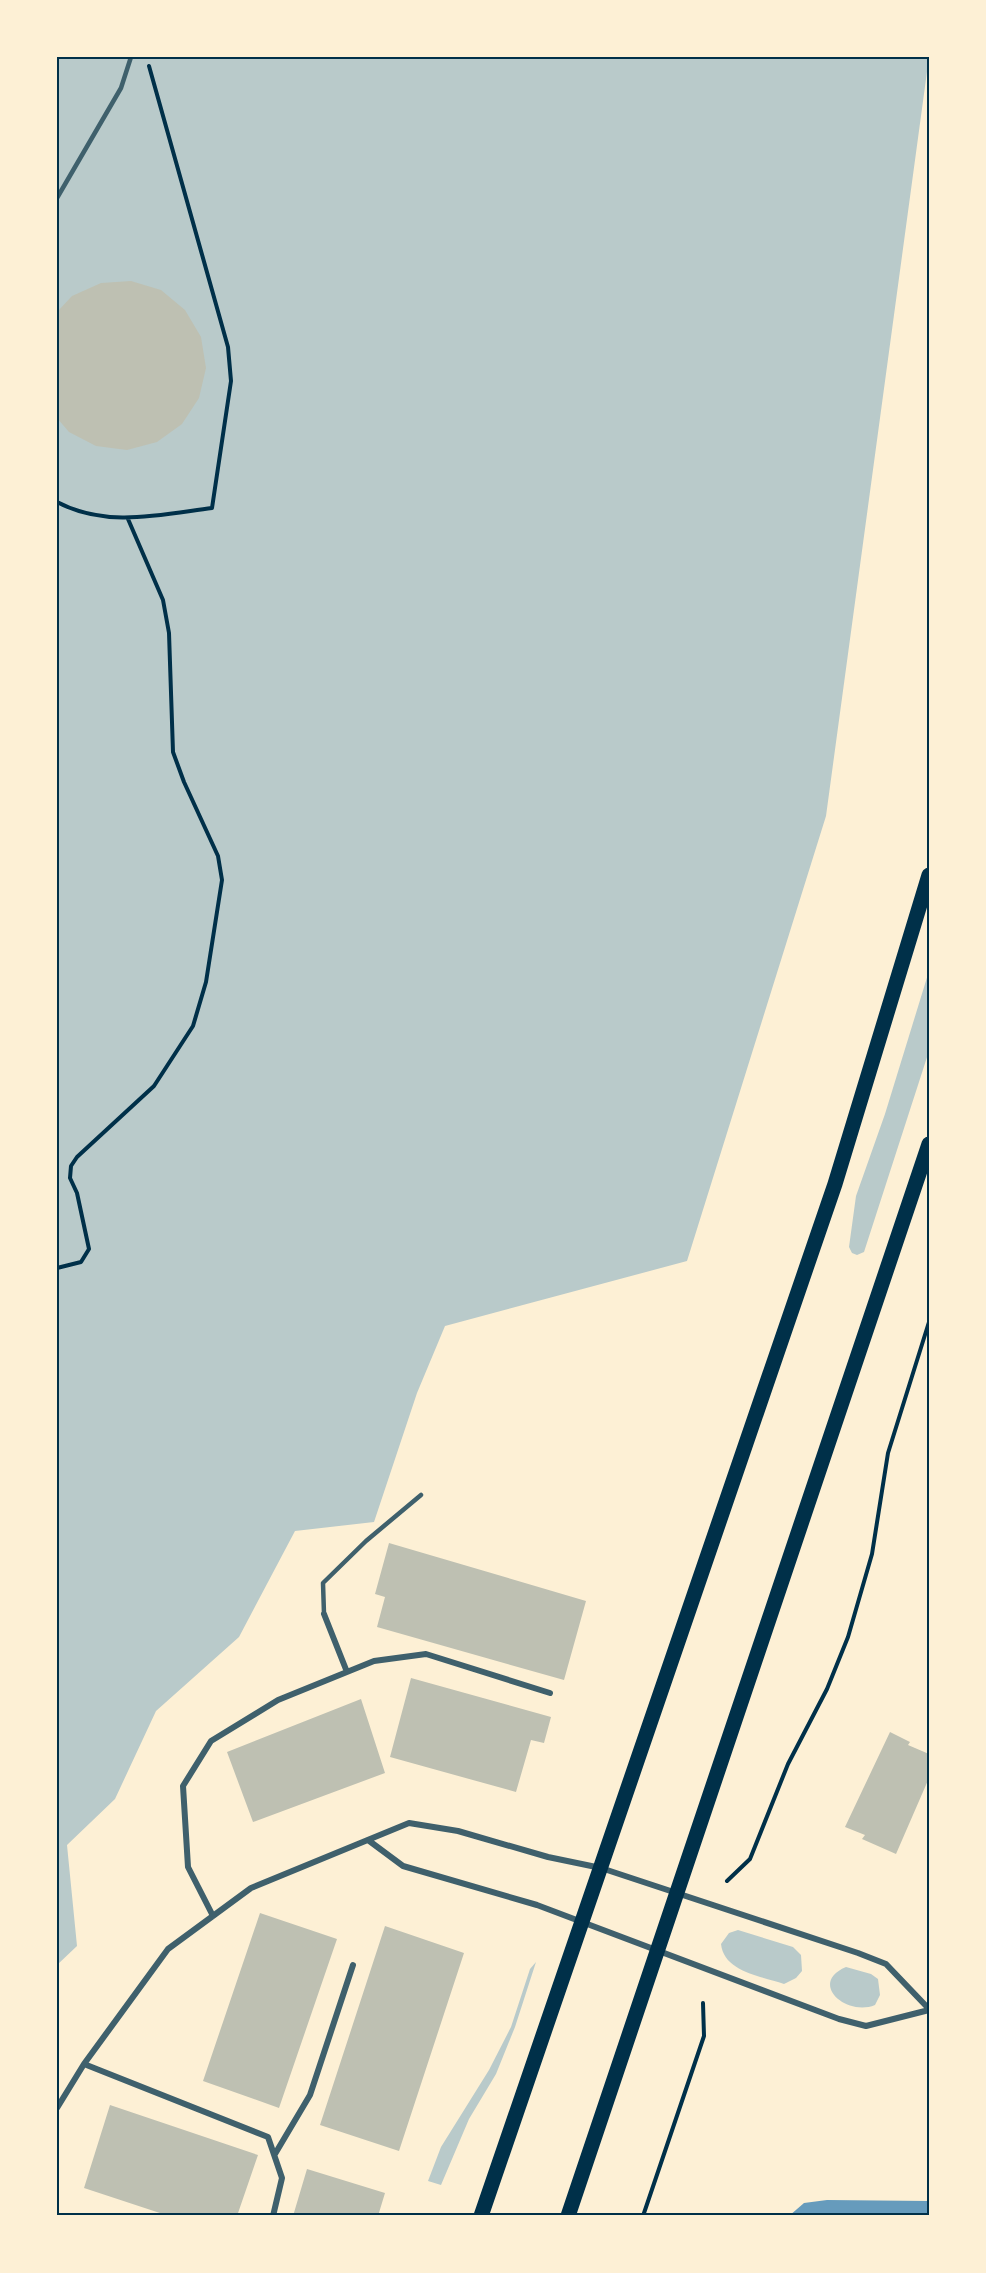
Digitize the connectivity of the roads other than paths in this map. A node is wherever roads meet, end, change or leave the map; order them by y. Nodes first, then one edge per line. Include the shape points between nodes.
1 (131, 57) edge
2 (57, 198) edge
3 (929, 875) edge
4 (929, 1144) edge
5 (421, 1495) dead end
6 (324, 1614) joint
7 (347, 1672) junction
8 (550, 1693) dead end
9 (368, 1840) junction
10 (601, 1868) junction
11 (675, 1894) junction
12 (213, 1916) junction
13 (582, 1921) junction
14 (657, 1949) junction
15 (353, 1965) dead end
16 (929, 2010) edge
17 (84, 2064) junction
18 (57, 2108) edge
19 (275, 2154) junction
20 (273, 2216) edge
21 (481, 2216) edge
22 (568, 2216) edge

1 - 2 lane via 121,88
3 - 10 main road via 835,1184
4 - 11 main road
5 - 6 lane via 323,1582
6 - 7 street
7 - 8 street via 374,1661 426,1654
7 - 12 street via 278,1700 211,1741 183,1786 188,1867
9 - 10 street via 409,1824 458,1831
9 - 12 street via 252,1888
9 - 13 street via 403,1866
10 - 11 street
10 - 13 main road
11 - 14 main road
11 - 16 street via 886,1964
12 - 17 street via 168,1949
13 - 14 street
13 - 21 main road
14 - 16 street via 866,2026
14 - 22 main road
15 - 19 street via 310,2095
17 - 18 street
17 - 19 street via 268,2137
19 - 20 street via 282,2178

